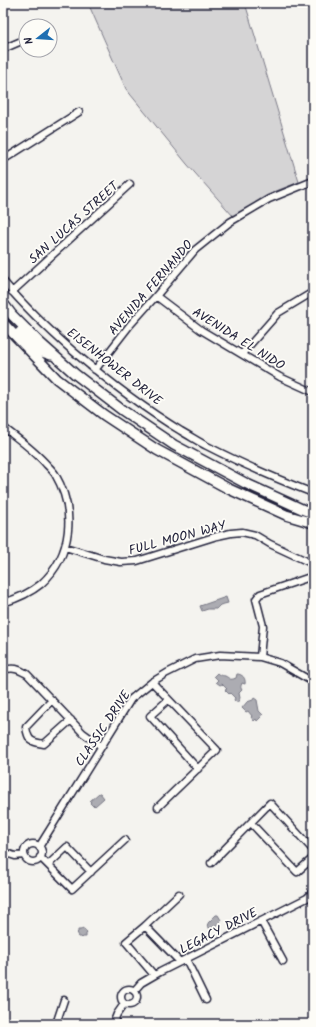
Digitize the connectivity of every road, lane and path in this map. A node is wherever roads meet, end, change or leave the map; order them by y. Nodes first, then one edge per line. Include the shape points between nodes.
1 (18, 42) edge
2 (3, 49) edge
3 (79, 112) dead end
4 (3, 160) edge
5 (313, 181) edge
6 (130, 184) dead end
7 (3, 281) edge
8 (12, 292) junction
9 (313, 292) edge
10 (156, 296) junction
11 (3, 304) edge
12 (3, 323) edge
13 (242, 354) junction
14 (56, 357) junction
15 (95, 370) junction
16 (313, 392) edge
17 (3, 427) edge
18 (313, 493) edge
19 (313, 513) edge
20 (313, 523) edge
21 (65, 547) junction
22 (313, 564) edge
23 (313, 576) edge
24 (3, 603) edge
25 (260, 657) junction
26 (3, 670) edge
27 (152, 682) junction
28 (313, 682) edge
29 (52, 700) junction
30 (168, 700) junction
31 (70, 720) junction
32 (101, 746) junction
33 (198, 768) junction
34 (158, 807) dead end
35 (251, 823) junction
36 (125, 840) dead end
37 (39, 847) junction
38 (313, 850) edge
39 (3, 852) edge
40 (24, 855) junction
41 (40, 857) junction
42 (313, 858) edge
43 (211, 863) dead end
44 (48, 865) junction
45 (91, 872) junction
46 (313, 892) edge
47 (179, 894) dead end
48 (261, 921) junction
49 (145, 926) junction
50 (183, 960) junction
51 (283, 961) dead end
52 (154, 975) junction
53 (134, 990) junction
54 (64, 1000) dead end
55 (206, 1000) dead end
56 (124, 1004) junction
57 (56, 1024) edge
58 (113, 1024) edge

1 - 2 street
3 - 4 street
5 - 10 street, AVENIDA FERNANDO via 269,199 230,222 195,250
6 - 8 street, SAN LUCAS STREET
7 - 8 street, EISENHOWER DRIVE
8 - 15 street, EISENHOWER DRIVE
9 - 13 street via 278,314
10 - 13 street, AVENIDA EL NIDO via 201,330
10 - 15 street, AVENIDA FERNANDO
11 - 14 main road
12 - 14 main road via 6,318 39,351
12 - 20 main road via 57,379 104,415 157,450 236,492 286,515
13 - 16 street, AVENIDA EL NIDO via 280,377
14 - 19 main road via 122,410 174,445 247,484
15 - 18 street, EISENHOWER DRIVE via 159,418 207,446 262,473
17 - 21 street via 40,456 54,473 64,493 69,513
21 - 22 street, FULL MOON WAY via 104,559 137,561 217,536 242,532 255,535
21 - 24 street via 53,571 41,584
23 - 25 street via 260,594 256,599 264,626
25 - 27 street, CLASSIC DRIVE via 220,655 195,659
25 - 28 street, CLASSIC DRIVE via 280,664
26 - 29 street via 18,669 27,674
27 - 30 street
27 - 32 street, CLASSIC DRIVE via 131,699
29 - 31 street
29 - 31 street via 26,727 33,742 44,744
30 - 33 street via 150,716
30 - 33 street via 217,750
31 - 32 street
32 - 37 street, CLASSIC DRIVE
33 - 34 street
35 - 38 street via 270,803
35 - 42 street via 297,872
35 - 43 street
36 - 45 street
37 - 40 street via 34,844 28,845 24,849
37 - 41 street via 42,852
39 - 40 street via 16,856
40 - 41 street via 30,862 37,861
41 - 44 street
44 - 45 street via 72,889
44 - 45 street via 67,847
46 - 48 street, LEGACY DRIVE via 307,898
47 - 49 street
48 - 50 street, LEGACY DRIVE
48 - 51 street
49 - 50 street
49 - 52 street via 126,942
50 - 52 street, LEGACY DRIVE
50 - 55 street
52 - 53 street, LEGACY DRIVE
53 - 56 street via 124,990 121,998
53 - 56 street via 138,998 136,1002 131,1005
54 - 57 street
56 - 58 street

